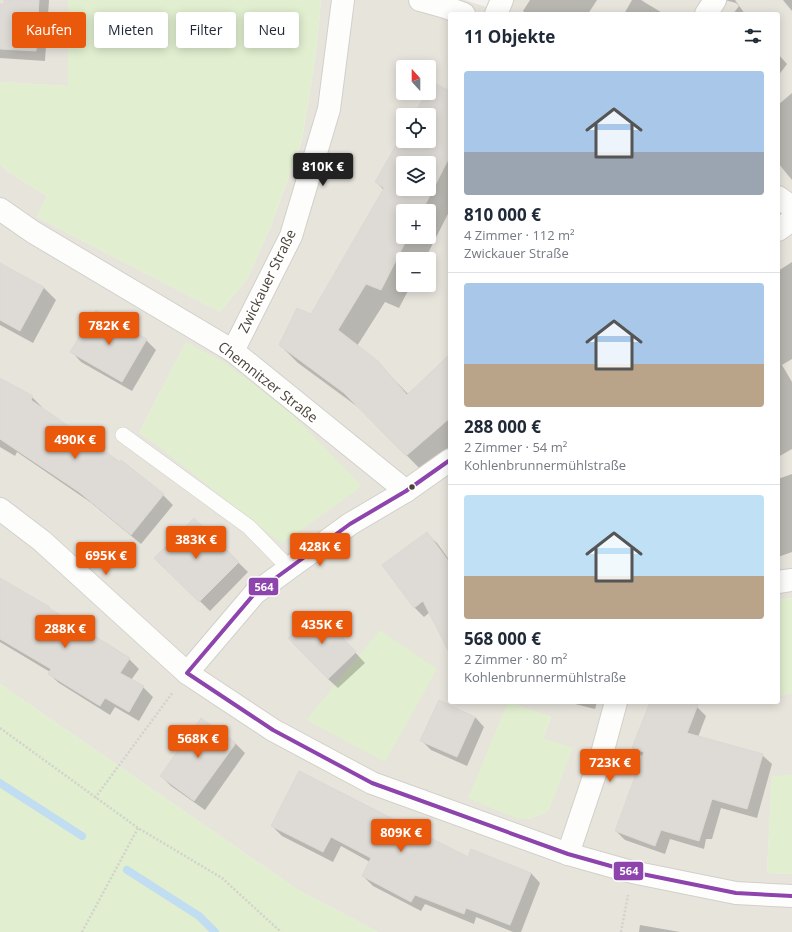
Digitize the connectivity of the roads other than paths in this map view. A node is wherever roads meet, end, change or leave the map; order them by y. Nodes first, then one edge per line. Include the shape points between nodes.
1 (343, 0) edge
2 (420, 0) edge
3 (502, 0) edge
4 (715, 0) edge
5 (459, 12) edge
6 (497, 12) edge
7 (707, 12) edge
8 (780, 198) edge
9 (792, 207) edge
10 (0, 209) edge
11 (792, 220) edge
12 (780, 229) edge
13 (233, 351) junction
14 (123, 435) dead end
15 (448, 461) edge
16 (406, 491) junction
17 (0, 509) edge
18 (290, 568) junction
19 (792, 580) edge
20 (780, 582) edge
21 (187, 673) junction
22 (615, 704) edge
23 (568, 854) junction
24 (792, 896) edge

1 - 13 street, Zwickauer Straße via 328,109 291,236
2 - 5 street
3 - 6 street
4 - 7 street
8 - 9 street
10 - 13 street, Chemnitzer Straße
11 - 12 street
13 - 16 street, Chemnitzer Straße
14 - 18 lane via 249,527
15 - 16 street
16 - 18 street via 350,524
17 - 21 street via 42,541
18 - 21 street via 255,593
19 - 20 street
21 - 23 street via 273,730 372,782
22 - 23 street
23 - 24 street via 632,872 736,893

